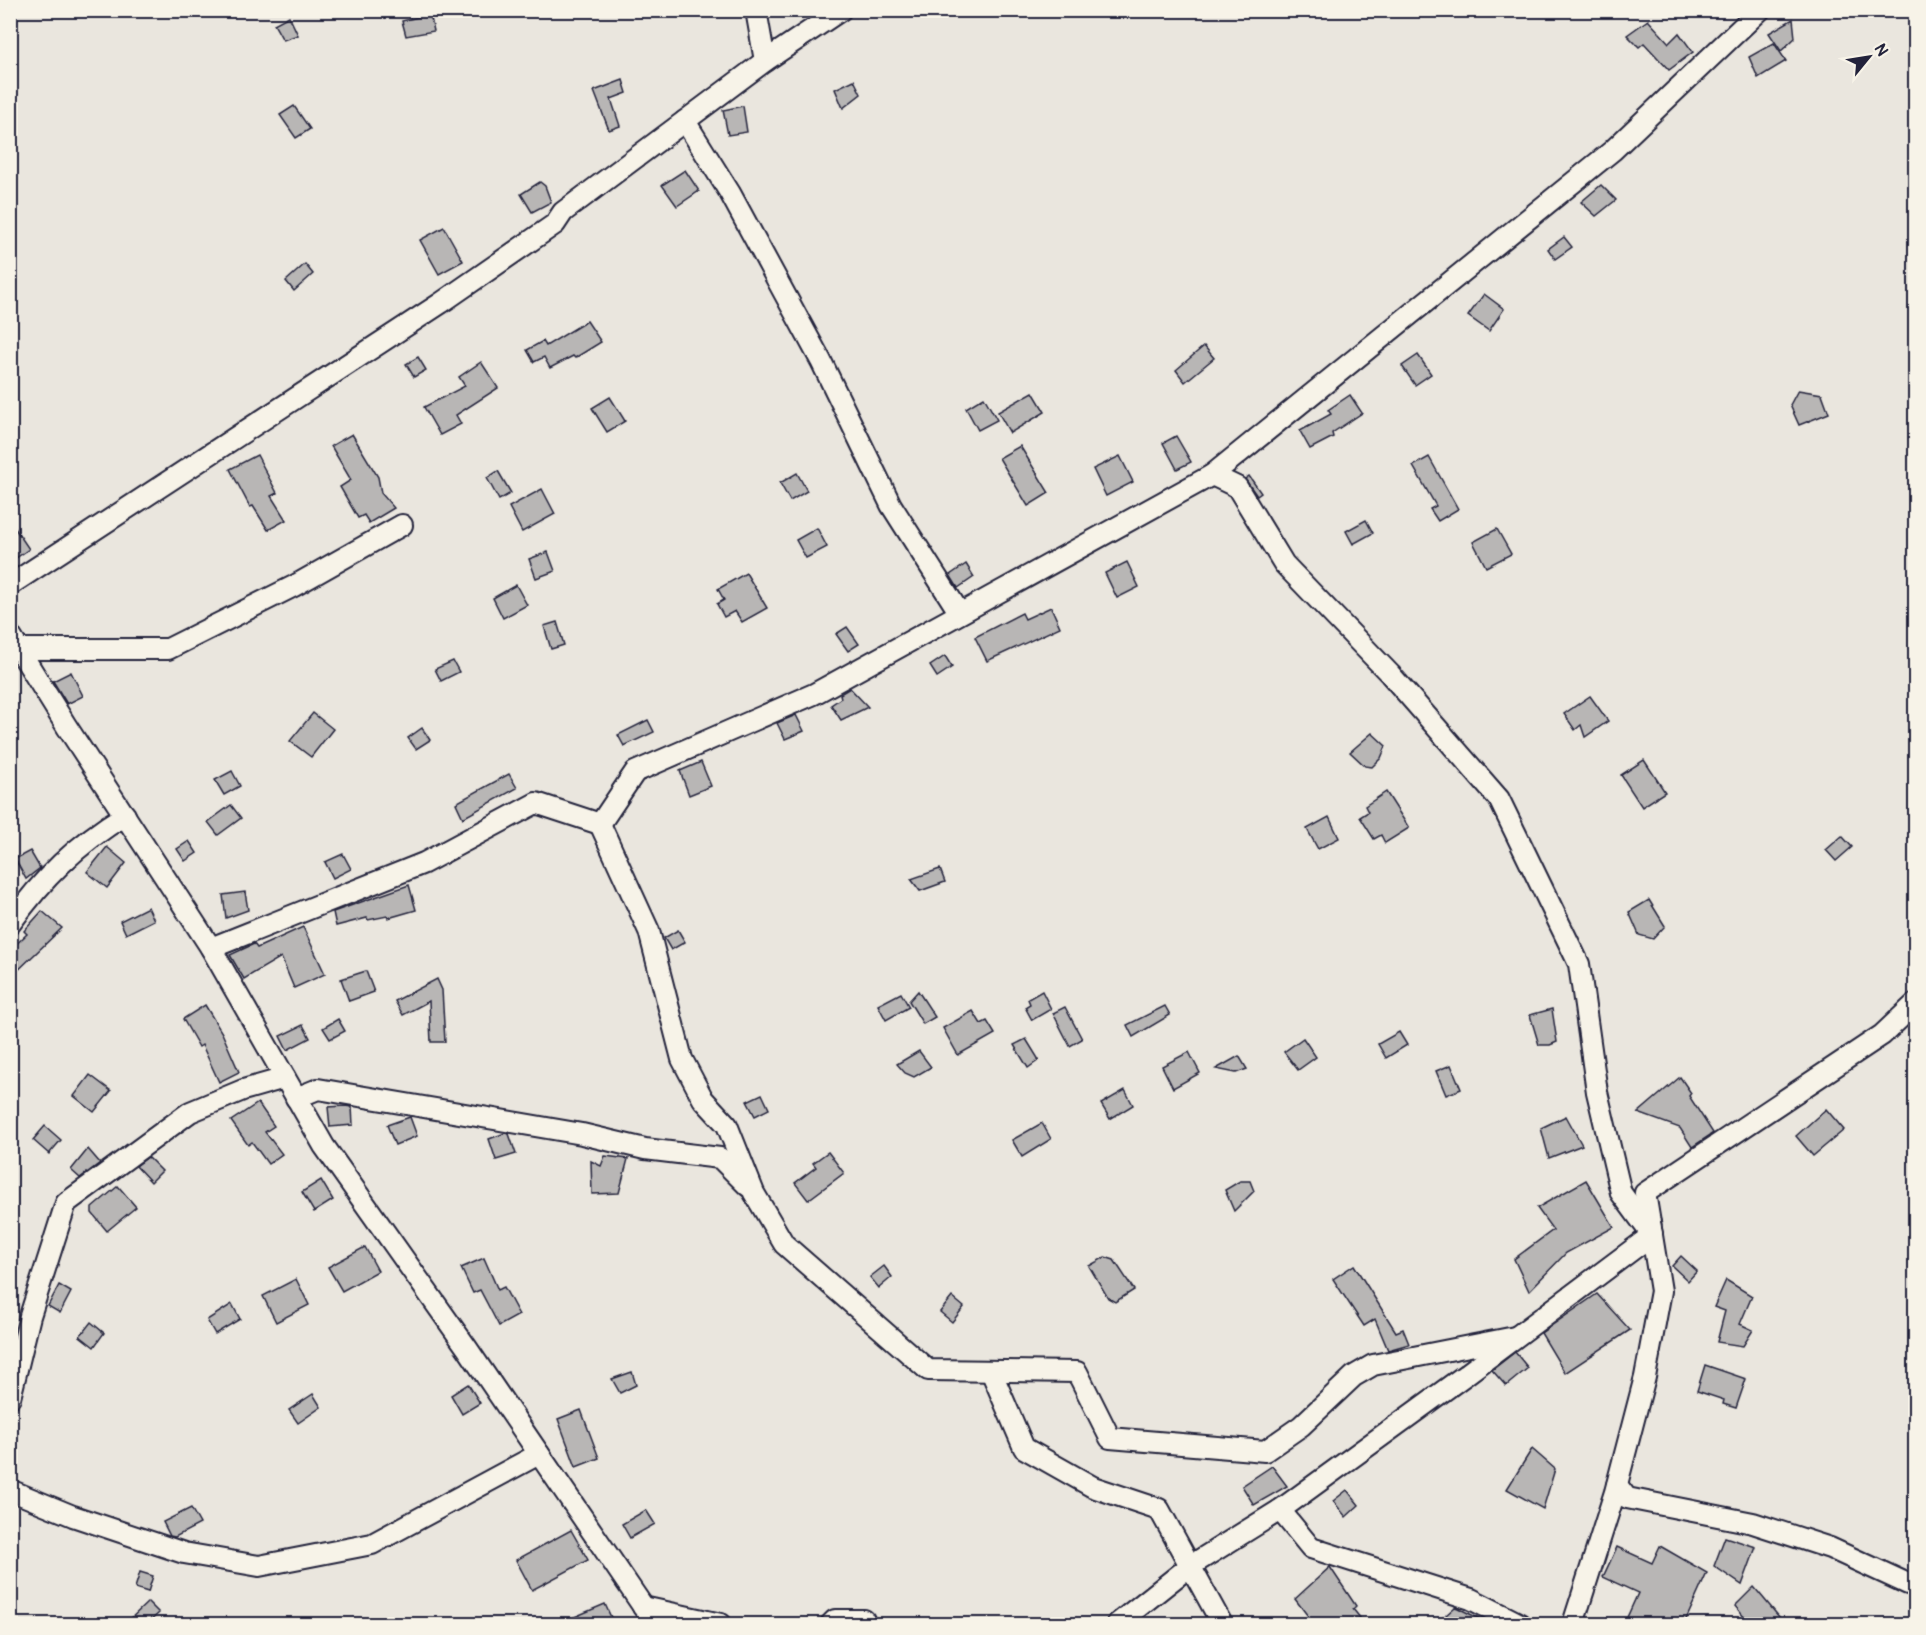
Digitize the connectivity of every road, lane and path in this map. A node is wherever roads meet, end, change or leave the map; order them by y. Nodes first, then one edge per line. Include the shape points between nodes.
1 (756, 10) edge
2 (841, 10) edge
3 (1760, 10) edge
4 (765, 61) junction
5 (685, 121) junction
6 (1212, 475) junction
7 (402, 525) dead end
8 (10, 585) edge
9 (959, 612) junction
10 (15, 642) edge
11 (124, 815) junction
12 (600, 824) junction
13 (10, 924) edge
14 (211, 948) junction
15 (1916, 1003) edge
16 (285, 1078) junction
17 (296, 1098) junction
18 (754, 1192) junction
19 (1645, 1192) junction
20 (1652, 1235) junction
21 (1515, 1337) junction
22 (991, 1371) junction
23 (10, 1398) edge
24 (539, 1454) junction
25 (1617, 1485) junction
26 (10, 1490) edge
27 (1280, 1510) junction
28 (1190, 1566) junction
29 (1916, 1582) edge
30 (643, 1607) junction
31 (864, 1620) dead end
32 (655, 1624) edge
33 (721, 1624) edge
34 (831, 1624) edge
35 (1117, 1624) edge
36 (1222, 1624) edge
37 (1520, 1624) edge
38 (1573, 1624) edge

1 - 4 street
2 - 4 street
3 - 6 street via 1612,151
4 - 5 street
5 - 8 street via 563,212 555,224 441,303
5 - 9 street via 730,193 821,361 891,505
6 - 9 street
6 - 20 street via 1237,487 1284,564 1390,674 1499,799 1579,964 1597,1092 1621,1193
7 - 10 street via 168,650
9 - 12 street via 814,694 636,772
10 - 11 street
11 - 13 street via 60,862
11 - 14 street
12 - 14 street via 536,803 424,863
12 - 18 street via 649,931 682,1059 703,1099 727,1125
14 - 16 street
15 - 19 street via 1882,1035
16 - 17 street
16 - 23 street via 190,1112 66,1203 30,1316
17 - 18 street via 318,1089 582,1134 645,1149 720,1158
17 - 24 street via 324,1146
18 - 22 street via 784,1244 928,1370
19 - 20 street
19 - 25 street via 1661,1291 1645,1377
20 - 21 street
21 - 22 street via 1373,1365 1354,1376 1301,1426 1265,1451 1110,1438 1077,1372
21 - 27 street
22 - 28 street via 1024,1448 1093,1487 1159,1509
24 - 26 street via 372,1544 259,1566 184,1553
24 - 30 street
25 - 29 street via 1627,1498 1753,1523 1830,1548 1908,1584
25 - 38 street
27 - 28 street
27 - 37 street via 1311,1548 1471,1599
28 - 35 street
28 - 36 street
30 - 32 street
30 - 33 street
31 - 34 street via 835,1620

